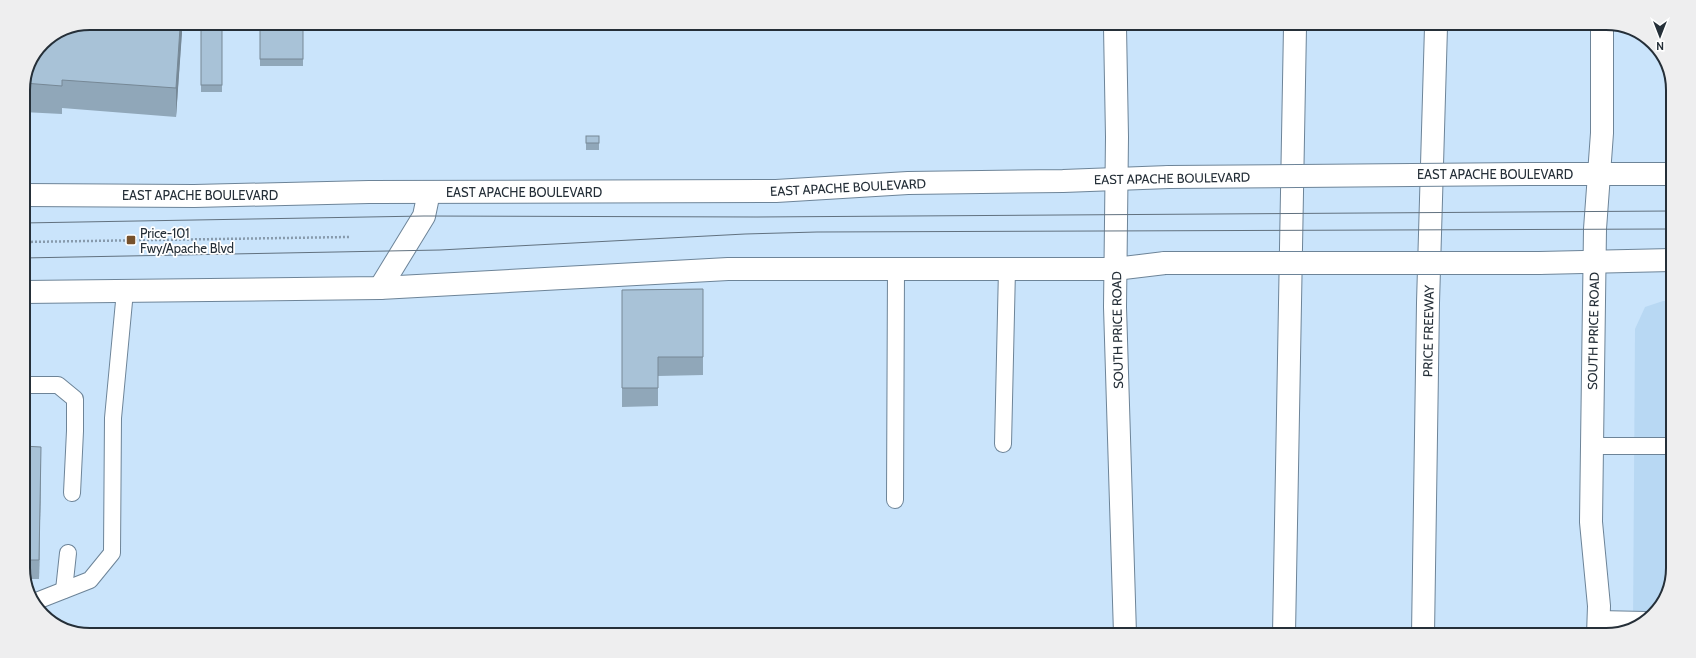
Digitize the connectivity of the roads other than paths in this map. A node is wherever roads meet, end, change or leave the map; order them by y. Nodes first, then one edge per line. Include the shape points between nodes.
1 (1115, 30) edge
2 (1295, 30) edge
3 (1436, 30) edge
4 (1602, 30) edge
5 (1598, 174) junction
6 (1666, 174) edge
7 (1116, 178) junction
8 (429, 192) junction
9 (30, 195) edge
10 (1666, 260) edge
11 (1595, 262) junction
12 (896, 269) junction
13 (1006, 269) junction
14 (1115, 269) junction
15 (380, 288) junction
16 (125, 291) junction
17 (30, 292) edge
18 (30, 385) edge
19 (1003, 444) dead end
20 (1592, 446) junction
21 (1666, 446) edge
22 (72, 493) dead end
23 (896, 500) dead end
24 (68, 554) dead end
25 (64, 590) junction
26 (39, 600) edge
27 (1633, 622) edge
28 (1598, 627) edge
29 (1126, 628) edge
30 (1284, 628) edge
31 (1423, 628) edge

1 - 7 main road, SOUTH PRICE ROAD
2 - 30 main road
3 - 31 main road, PRICE FREEWAY via 1428,303
4 - 5 main road, SOUTH PRICE ROAD via 1602,133
5 - 6 main road, EAST APACHE BOULEVARD
5 - 7 main road, EAST APACHE BOULEVARD, bridge
5 - 11 main road, SOUTH PRICE ROAD
7 - 8 main road, EAST APACHE BOULEVARD via 908,183 776,191
7 - 14 main road, SOUTH PRICE ROAD
8 - 9 main road, EAST APACHE BOULEVARD via 194,196
8 - 15 main road via 424,216
10 - 11 main road
11 - 14 main road, bridge via 1165,263
11 - 20 main road, SOUTH PRICE ROAD
12 - 13 main road
12 - 15 main road via 728,269
12 - 23 lane
13 - 14 main road
13 - 19 lane
14 - 29 main road, SOUTH PRICE ROAD
15 - 16 main road
16 - 17 main road
16 - 25 lane via 112,418 112,554 90,580
18 - 22 lane via 58,385 75,399
20 - 21 lane
20 - 28 main road, SOUTH PRICE ROAD via 1592,522 1599,606
24 - 25 lane
25 - 26 lane
27 - 28 lane

